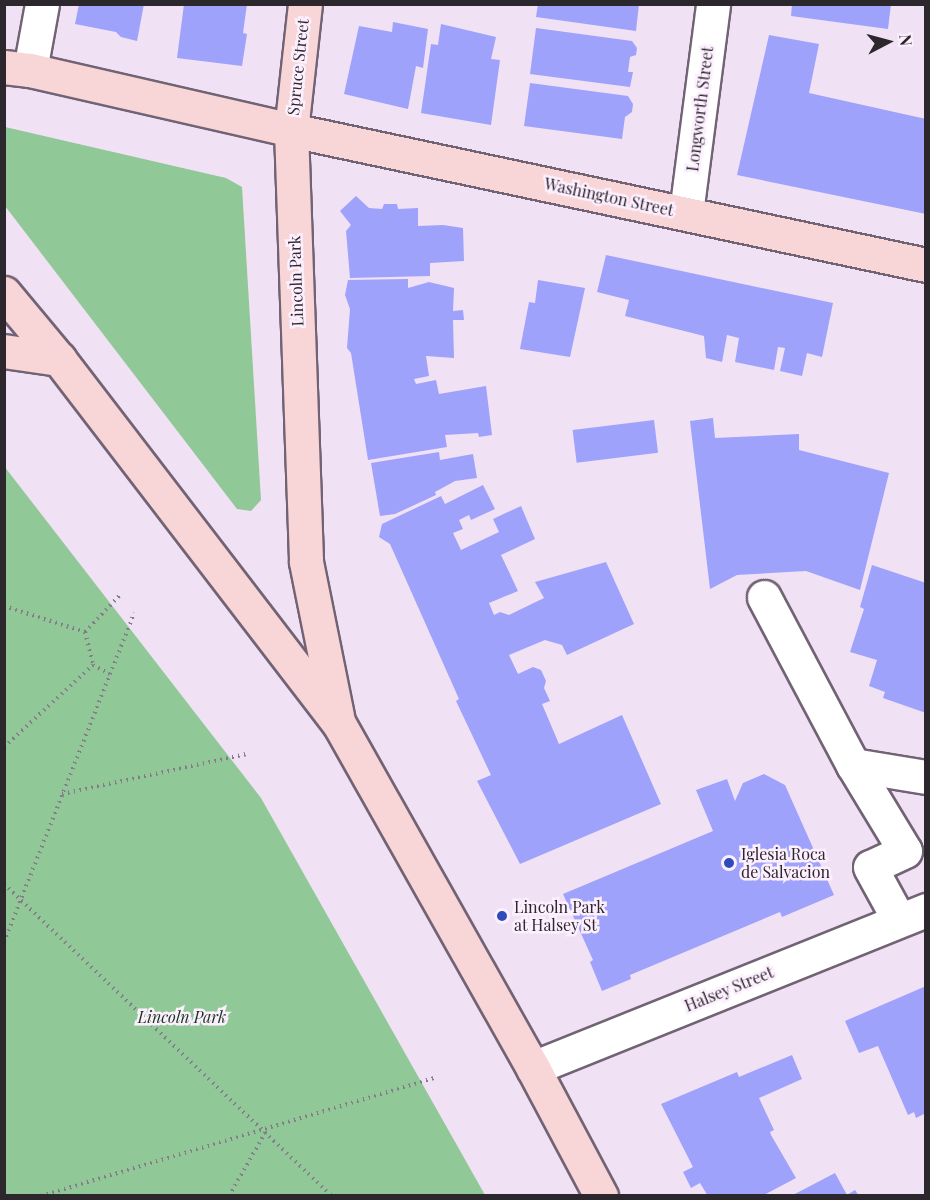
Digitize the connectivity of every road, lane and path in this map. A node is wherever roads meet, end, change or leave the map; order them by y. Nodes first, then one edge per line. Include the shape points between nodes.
1 (42, 4) edge
2 (304, 4) edge
3 (713, 4) edge
4 (17, 68) edge
5 (291, 130) junction
6 (686, 213) junction
7 (926, 265) edge
8 (4, 293) edge
9 (4, 351) edge
10 (59, 359) junction
11 (120, 595) dead end
12 (764, 597) dead end
13 (4, 606) edge
14 (134, 612) dead end
15 (85, 632) junction
16 (93, 665) junction
17 (110, 674) junction
18 (338, 722) junction
19 (4, 747) edge
20 (247, 754) dead end
21 (853, 765) junction
22 (926, 777) edge
23 (61, 794) junction
24 (4, 884) edge
25 (20, 899) junction
26 (912, 915) edge
27 (4, 942) edge
28 (533, 1068) junction
29 (434, 1078) dead end
30 (264, 1132) junction
31 (41, 1196) edge
32 (229, 1196) edge
33 (332, 1196) edge
34 (601, 1196) edge

1 - 4 street
2 - 5 main road, Spruce Street
3 - 6 street, Longworth Street
4 - 5 main road
5 - 6 main road, Washington Street
5 - 18 main road, Lincoln Park via 306,562
6 - 7 main road, Washington Street
8 - 10 main road, Lincoln Park
9 - 10 main road
10 - 18 main road, Lincoln Park
11 - 15 path
12 - 21 street
13 - 15 path
14 - 17 path
15 - 16 path
16 - 17 path
16 - 19 path
17 - 23 path
18 - 28 main road, Lincoln Park
20 - 23 path
21 - 22 street
21 - 26 street via 905,851 870,867
23 - 25 path
24 - 25 path
25 - 27 path
25 - 30 path
26 - 28 street, Halsey Street
28 - 34 main road, Lincoln Park
29 - 30 path
30 - 31 path
30 - 32 path
30 - 33 path

